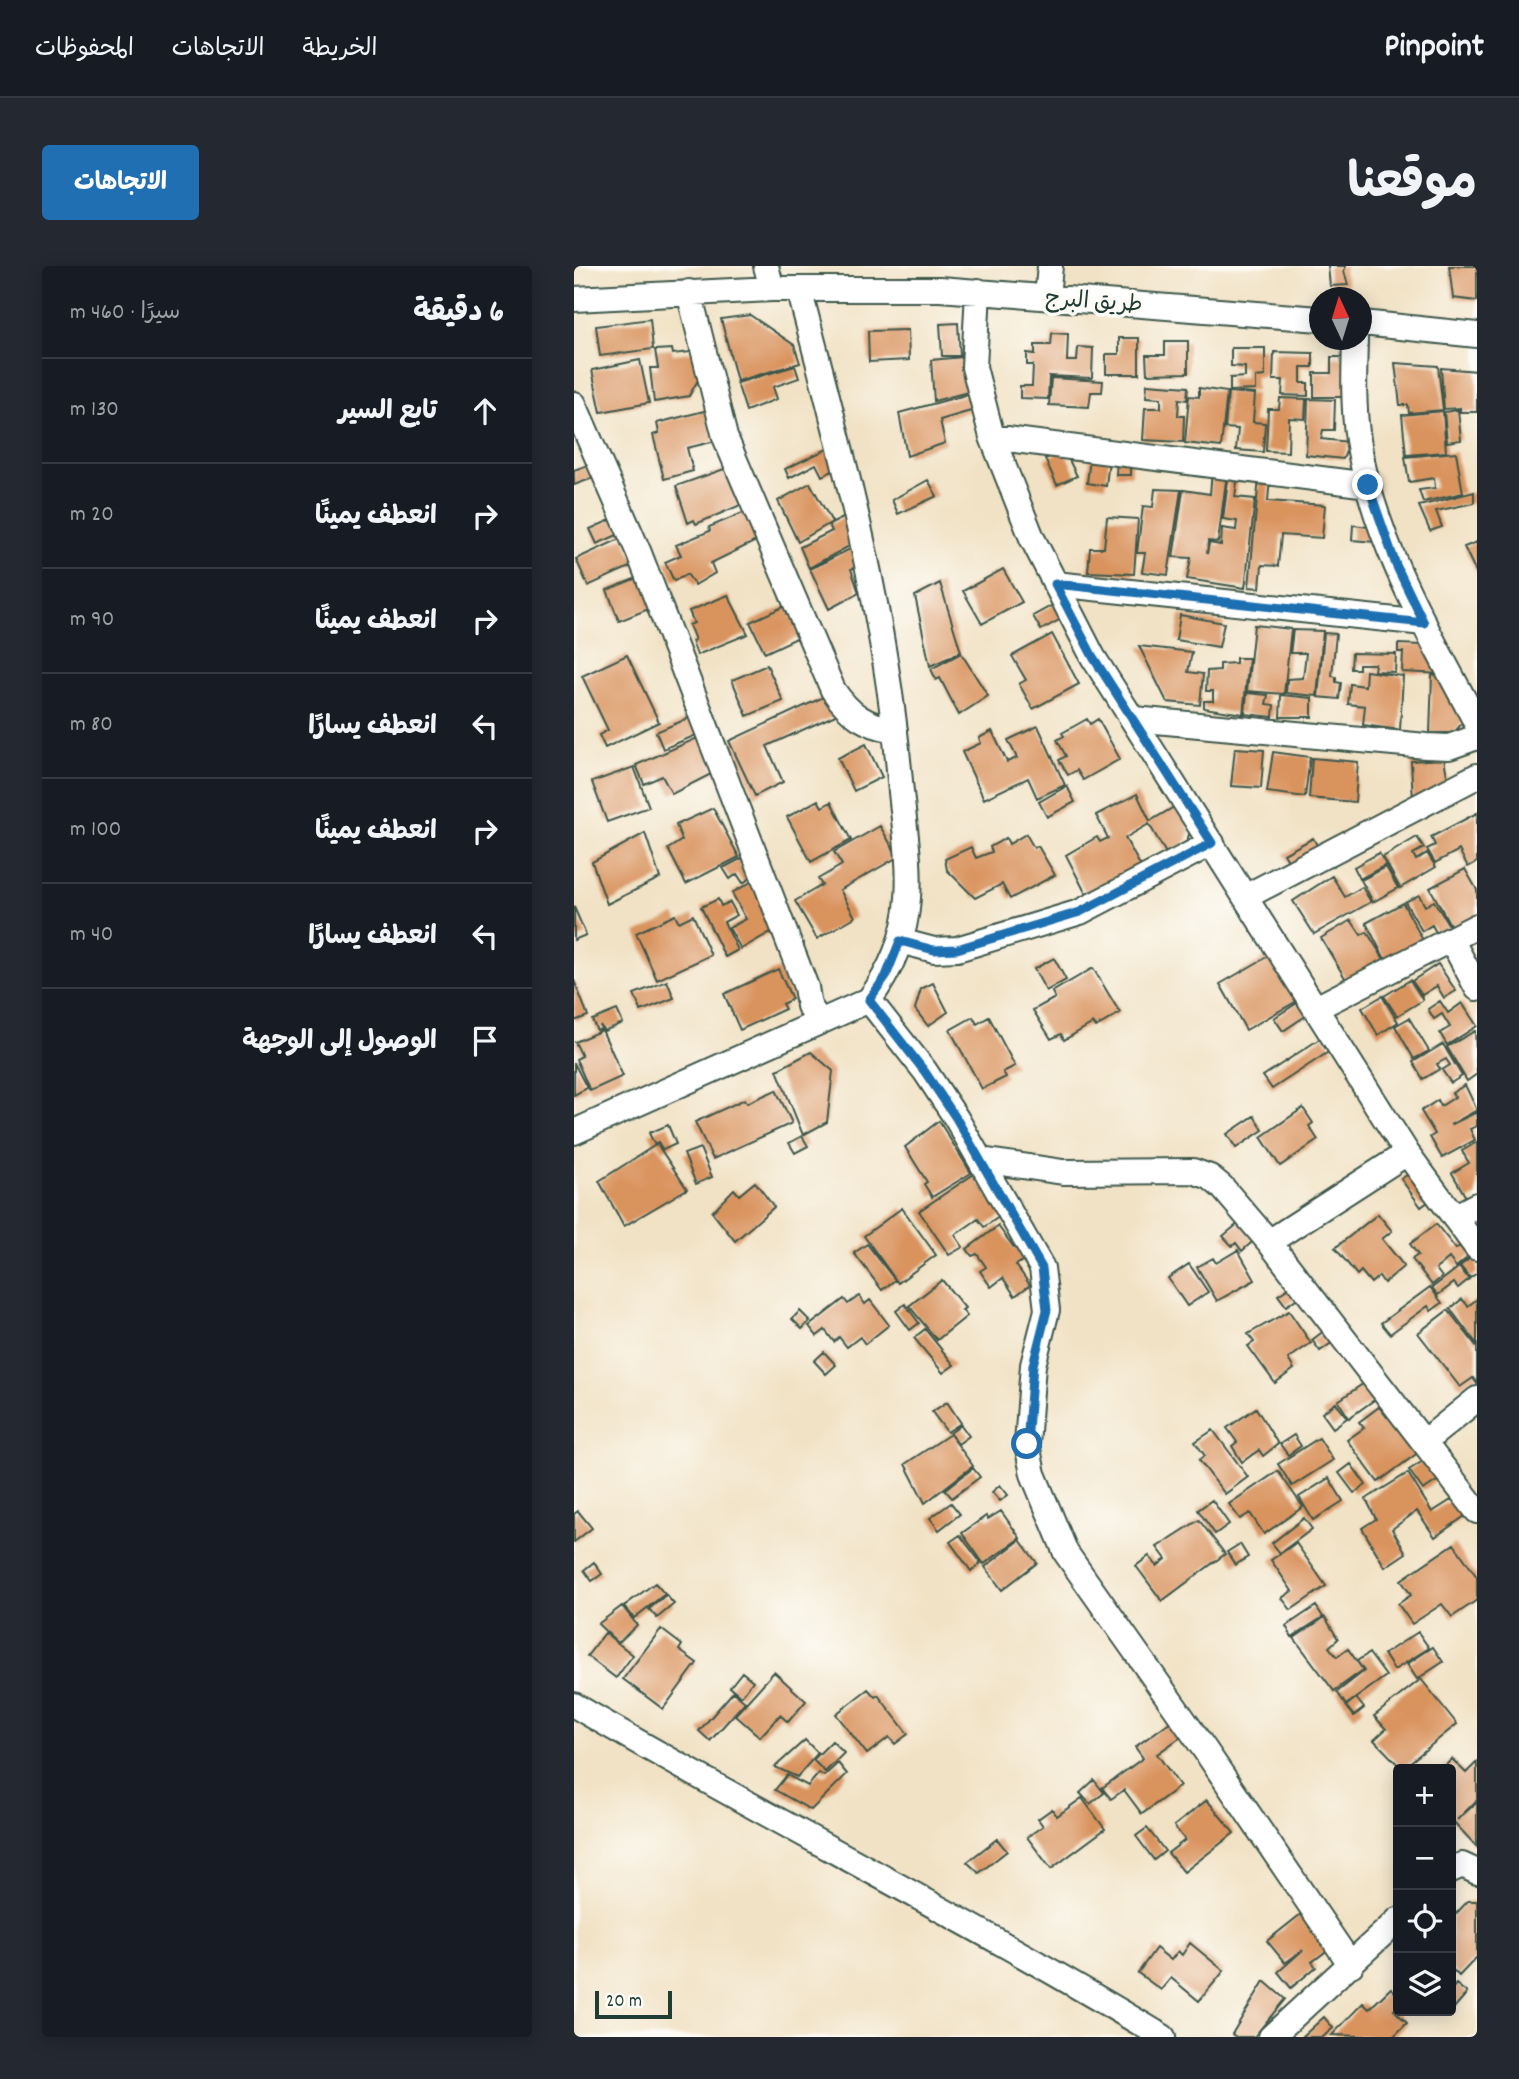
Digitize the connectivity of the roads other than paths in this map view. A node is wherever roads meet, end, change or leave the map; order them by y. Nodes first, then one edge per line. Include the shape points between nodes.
1 (1050, 266) edge
2 (769, 277) edge
3 (940, 277) edge
4 (799, 289) junction
5 (978, 291) junction
6 (689, 292) junction
7 (1047, 297) junction
8 (574, 299) edge
9 (1309, 318) edge
10 (1372, 324) edge
11 (1477, 335) edge
12 (1355, 350) edge
13 (574, 404) edge
14 (992, 437) junction
15 (584, 453) edge
16 (1368, 485) junction
17 (1055, 584) junction
18 (1424, 623) junction
19 (1471, 697) edge
20 (1133, 719) junction
21 (1477, 724) edge
22 (895, 730) junction
23 (1477, 737) edge
24 (1477, 776) edge
25 (1212, 843) junction
26 (1245, 897) junction
27 (1477, 926) edge
28 (1451, 940) junction
29 (900, 941) junction
30 (1477, 988) edge
31 (869, 1000) junction
32 (1316, 1008) junction
33 (819, 1020) junction
34 (574, 1132) edge
35 (1407, 1153) junction
36 (981, 1160) junction
37 (1477, 1205) edge
38 (1454, 1217) junction
39 (1269, 1242) junction
40 (1477, 1248) edge
41 (1477, 1399) edge
42 (1424, 1442) junction
43 (1477, 1511) edge
44 (574, 1704) edge
45 (1456, 1868) edge
46 (1477, 1872) edge
47 (1393, 1925) edge
48 (1351, 1965) junction
49 (1163, 2037) edge
50 (1271, 2037) edge

1 - 7 street
2 - 4 street, طريق البرج
2 - 6 street, طريق البرج
3 - 4 street, طريق البرج
3 - 5 street, طريق البرج
4 - 22 street via 866,550
5 - 7 street, طريق البرج
5 - 14 street via 974,367
6 - 8 street, طريق البرج
6 - 22 street via 725,437 833,690 857,719
7 - 9 street, طريق البرج
10 - 11 street
12 - 16 street via 1355,413
13 - 15 street
14 - 16 street
14 - 17 street via 1011,491
15 - 33 street via 639,553 806,987 809,1006
16 - 18 street via 1396,565
17 - 18 street
17 - 20 street via 1093,657
18 - 19 street
19 - 21 street
20 - 23 street via 1426,746 1449,747
20 - 25 street
22 - 29 street via 908,898
24 - 26 street
25 - 26 street
25 - 29 street via 1080,912 957,949 934,950
26 - 32 street
27 - 28 street
28 - 30 street
28 - 32 street
29 - 31 street via 886,976
31 - 33 street
31 - 36 street via 925,1072
32 - 35 street
33 - 34 street
35 - 38 street
35 - 39 street
36 - 39 street via 1063,1172 1193,1171 1222,1187
36 - 48 street via 1034,1252 1045,1282 1047,1310 1033,1365 1027,1444 1051,1522 1066,1553
37 - 38 street
38 - 40 street
39 - 42 street
41 - 42 street
42 - 43 street
44 - 49 street
45 - 46 street via 1462,1865
47 - 48 street
48 - 50 street

